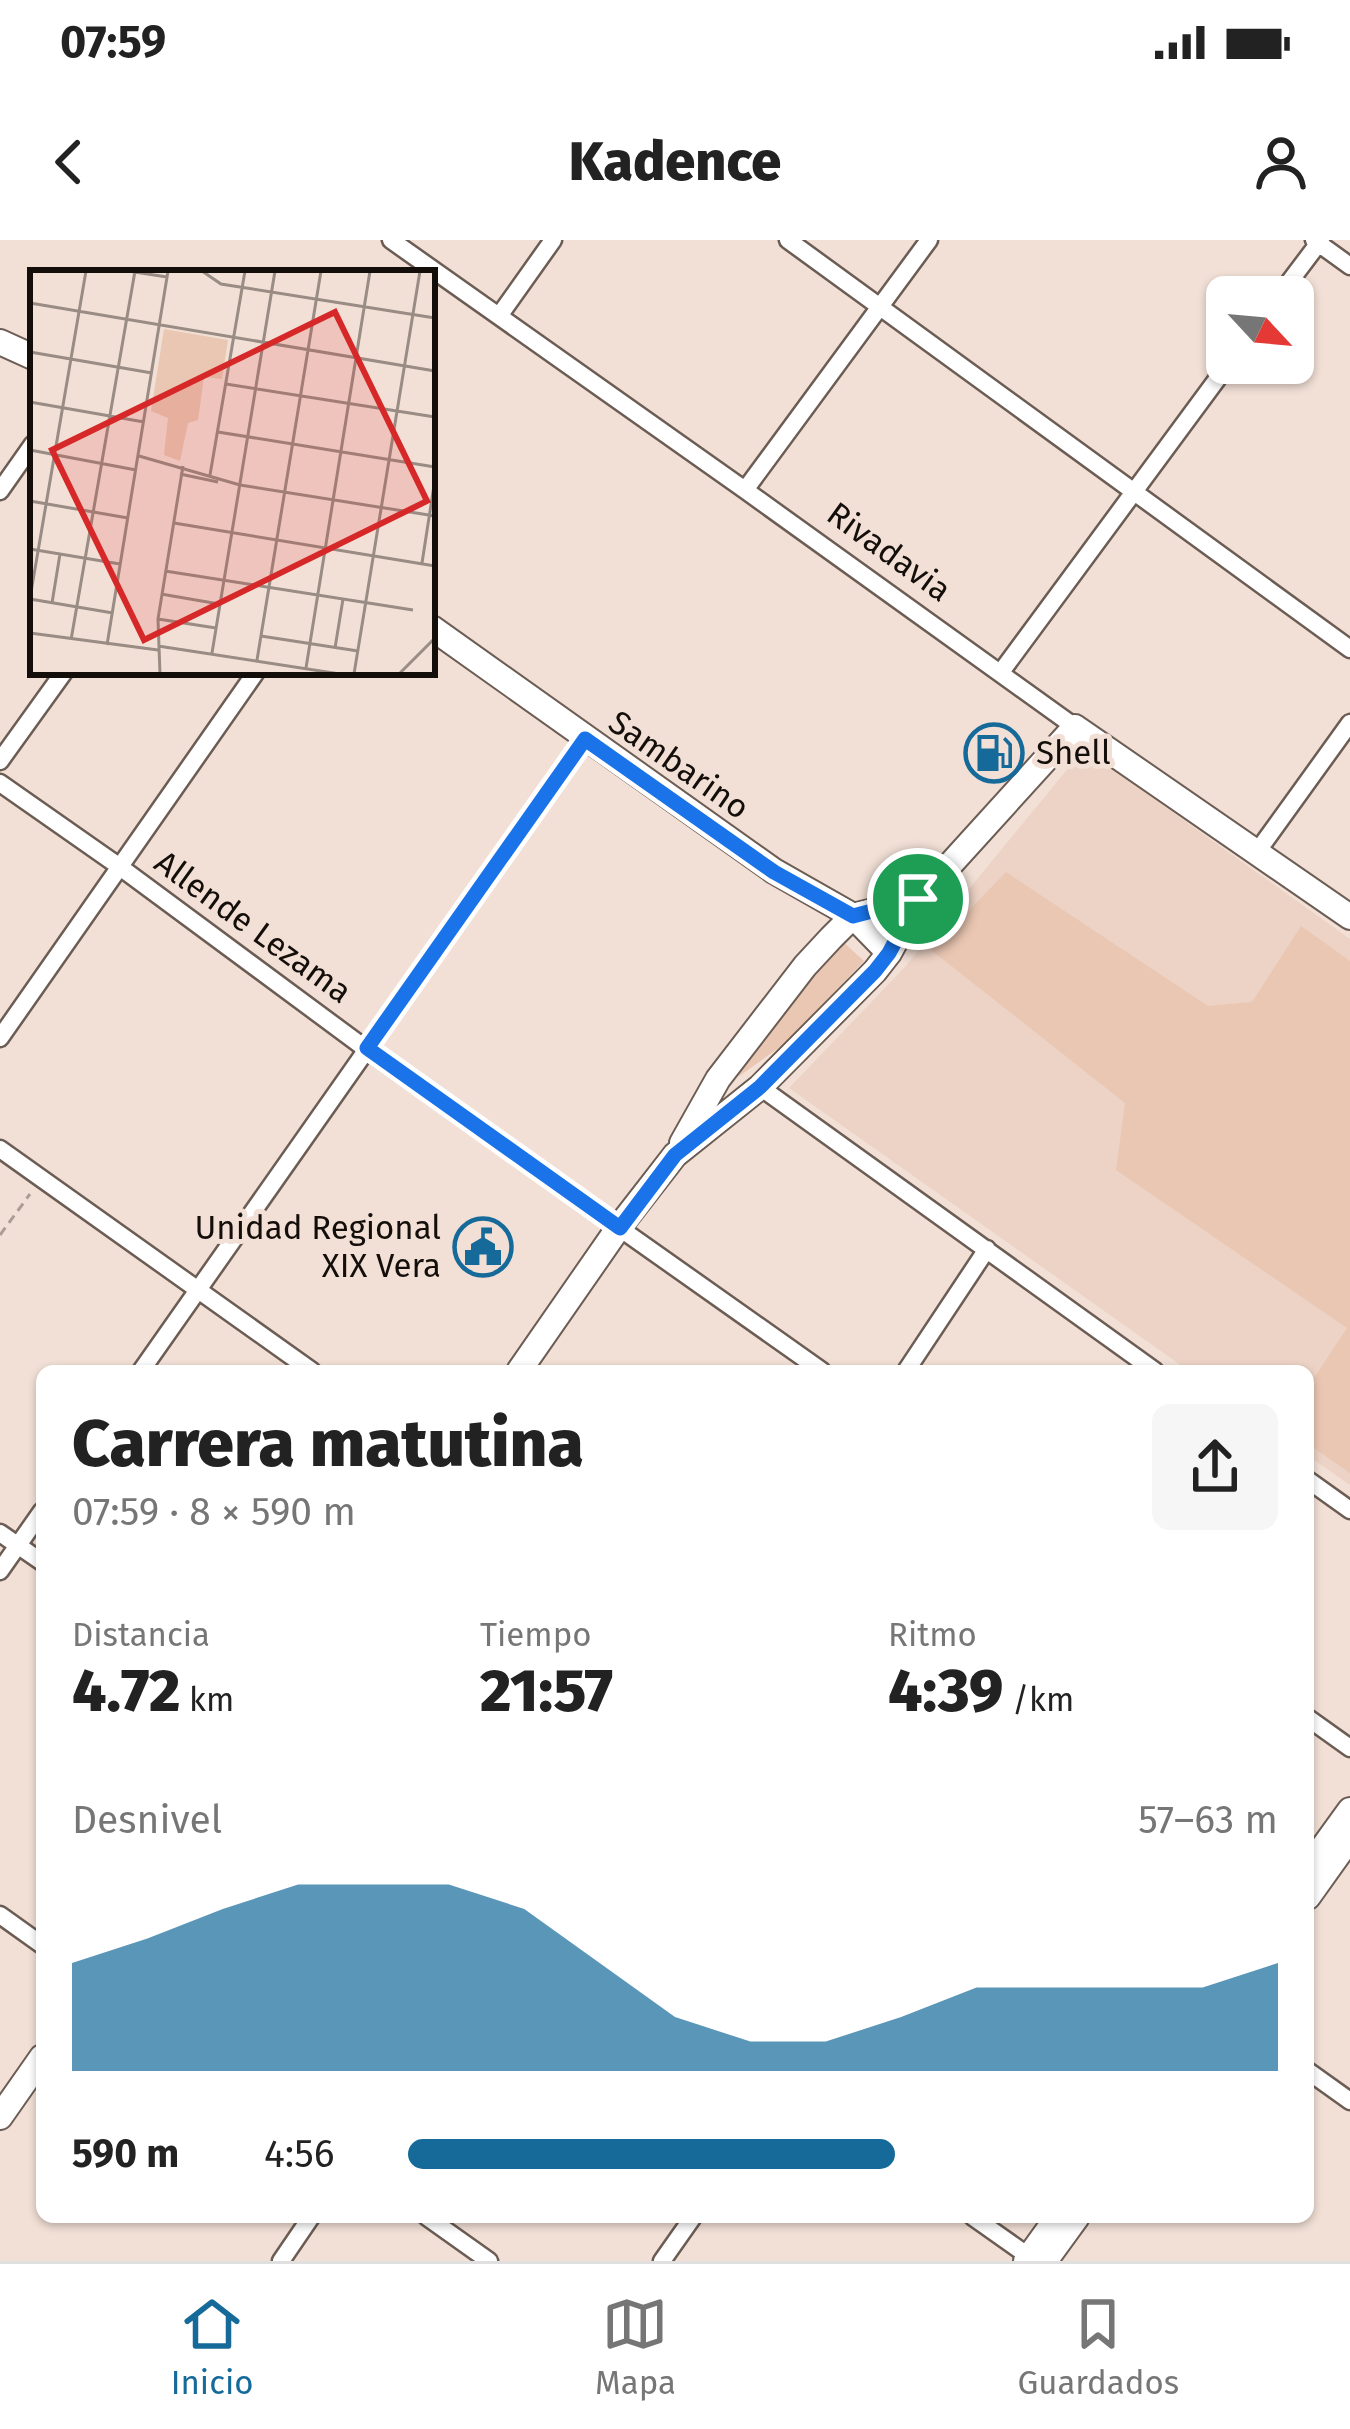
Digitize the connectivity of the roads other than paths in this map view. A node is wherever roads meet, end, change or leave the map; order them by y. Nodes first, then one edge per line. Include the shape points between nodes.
1 (391, 240) edge
2 (553, 240) edge
3 (788, 240) edge
4 (929, 240) edge
5 (1318, 241) edge
6 (1350, 266) edge
7 (434, 270) edge
8 (435, 271) edge
9 (1293, 276) edge
10 (880, 308) junction
11 (499, 316) junction
12 (0, 342) edge
13 (30, 356) edge
14 (1214, 384) edge
15 (30, 448) edge
16 (746, 490) junction
17 (0, 491) edge
18 (1135, 491) junction
19 (435, 630) edge
20 (1350, 649) edge
21 (1001, 672) junction
22 (62, 675) edge
23 (254, 675) edge
24 (1350, 723) edge
25 (1075, 727) junction
26 (585, 739) junction
27 (0, 761) edge
28 (0, 784) edge
29 (1257, 852) junction
30 (120, 867) junction
31 (918, 899) junction
32 (853, 916) junction
33 (1350, 917) edge
34 (889, 953) junction
35 (0, 1039) edge
36 (367, 1048) junction
37 (760, 1087) junction
38 (0, 1149) edge
39 (675, 1155) junction
40 (620, 1228) junction
41 (987, 1249) junction
42 (198, 1290) junction
43 (145, 1365) edge
44 (303, 1365) edge
45 (523, 1365) edge
46 (814, 1365) edge
47 (909, 1365) edge
48 (1147, 1365) edge
49 (1314, 1484) edge
50 (1350, 1510) edge
51 (36, 1520) edge
52 (0, 1533) edge
53 (18, 1545) junction
54 (36, 1558) edge
55 (0, 1570) edge
56 (1314, 1722) edge
57 (1350, 1748) edge
58 (1350, 1810) edge
59 (1350, 1838) edge
60 (1314, 1860) edge
61 (1314, 1889) edge
62 (0, 1915) edge
63 (36, 1941) edge
64 (36, 2066) edge
65 (1314, 2075) edge
66 (1350, 2102) edge
67 (0, 2117) edge
68 (307, 2223) edge
69 (435, 2223) edge
70 (689, 2223) edge
71 (982, 2223) edge
72 (1054, 2223) edge
73 (1071, 2223) edge
74 (1034, 2260) edge
75 (280, 2261) edge
76 (489, 2261) edge
77 (662, 2261) edge

1 - 7 street, Rivadavia
2 - 11 street
3 - 10 street
4 - 10 street
5 - 6 street
5 - 9 street
8 - 11 street, Rivadavia
10 - 16 street
10 - 18 street
11 - 16 street, Rivadavia
12 - 13 street
14 - 18 street
15 - 17 street
16 - 21 street, Rivadavia
18 - 20 street
18 - 21 street
19 - 26 street, Sambarino
21 - 25 street, Rivadavia
22 - 27 street
23 - 30 street
24 - 29 street
25 - 29 street, Rivadavia
25 - 31 street
26 - 32 street, Sambarino via 774,872
26 - 36 street
28 - 30 street, Allende Lezama
29 - 33 street, Rivadavia
30 - 35 street
30 - 36 street, Allende Lezama
31 - 32 street
31 - 34 street
32 - 34 street, Sambarino
32 - 39 street via 718,1079
34 - 37 street
36 - 40 street, Allende Lezama
36 - 42 street
37 - 39 street
37 - 41 street
38 - 42 street
39 - 40 street
40 - 45 street
40 - 46 street, Allende Lezama
41 - 47 street
41 - 48 street
42 - 43 street
42 - 44 street
49 - 50 street
51 - 53 street
52 - 53 street
53 - 54 street
53 - 55 street
56 - 57 street
58 - 60 street
59 - 61 street
62 - 63 street
64 - 67 street
65 - 66 street
68 - 75 street
69 - 76 street
70 - 77 street
71 - 74 street
72 - 74 street
73 - 74 street

